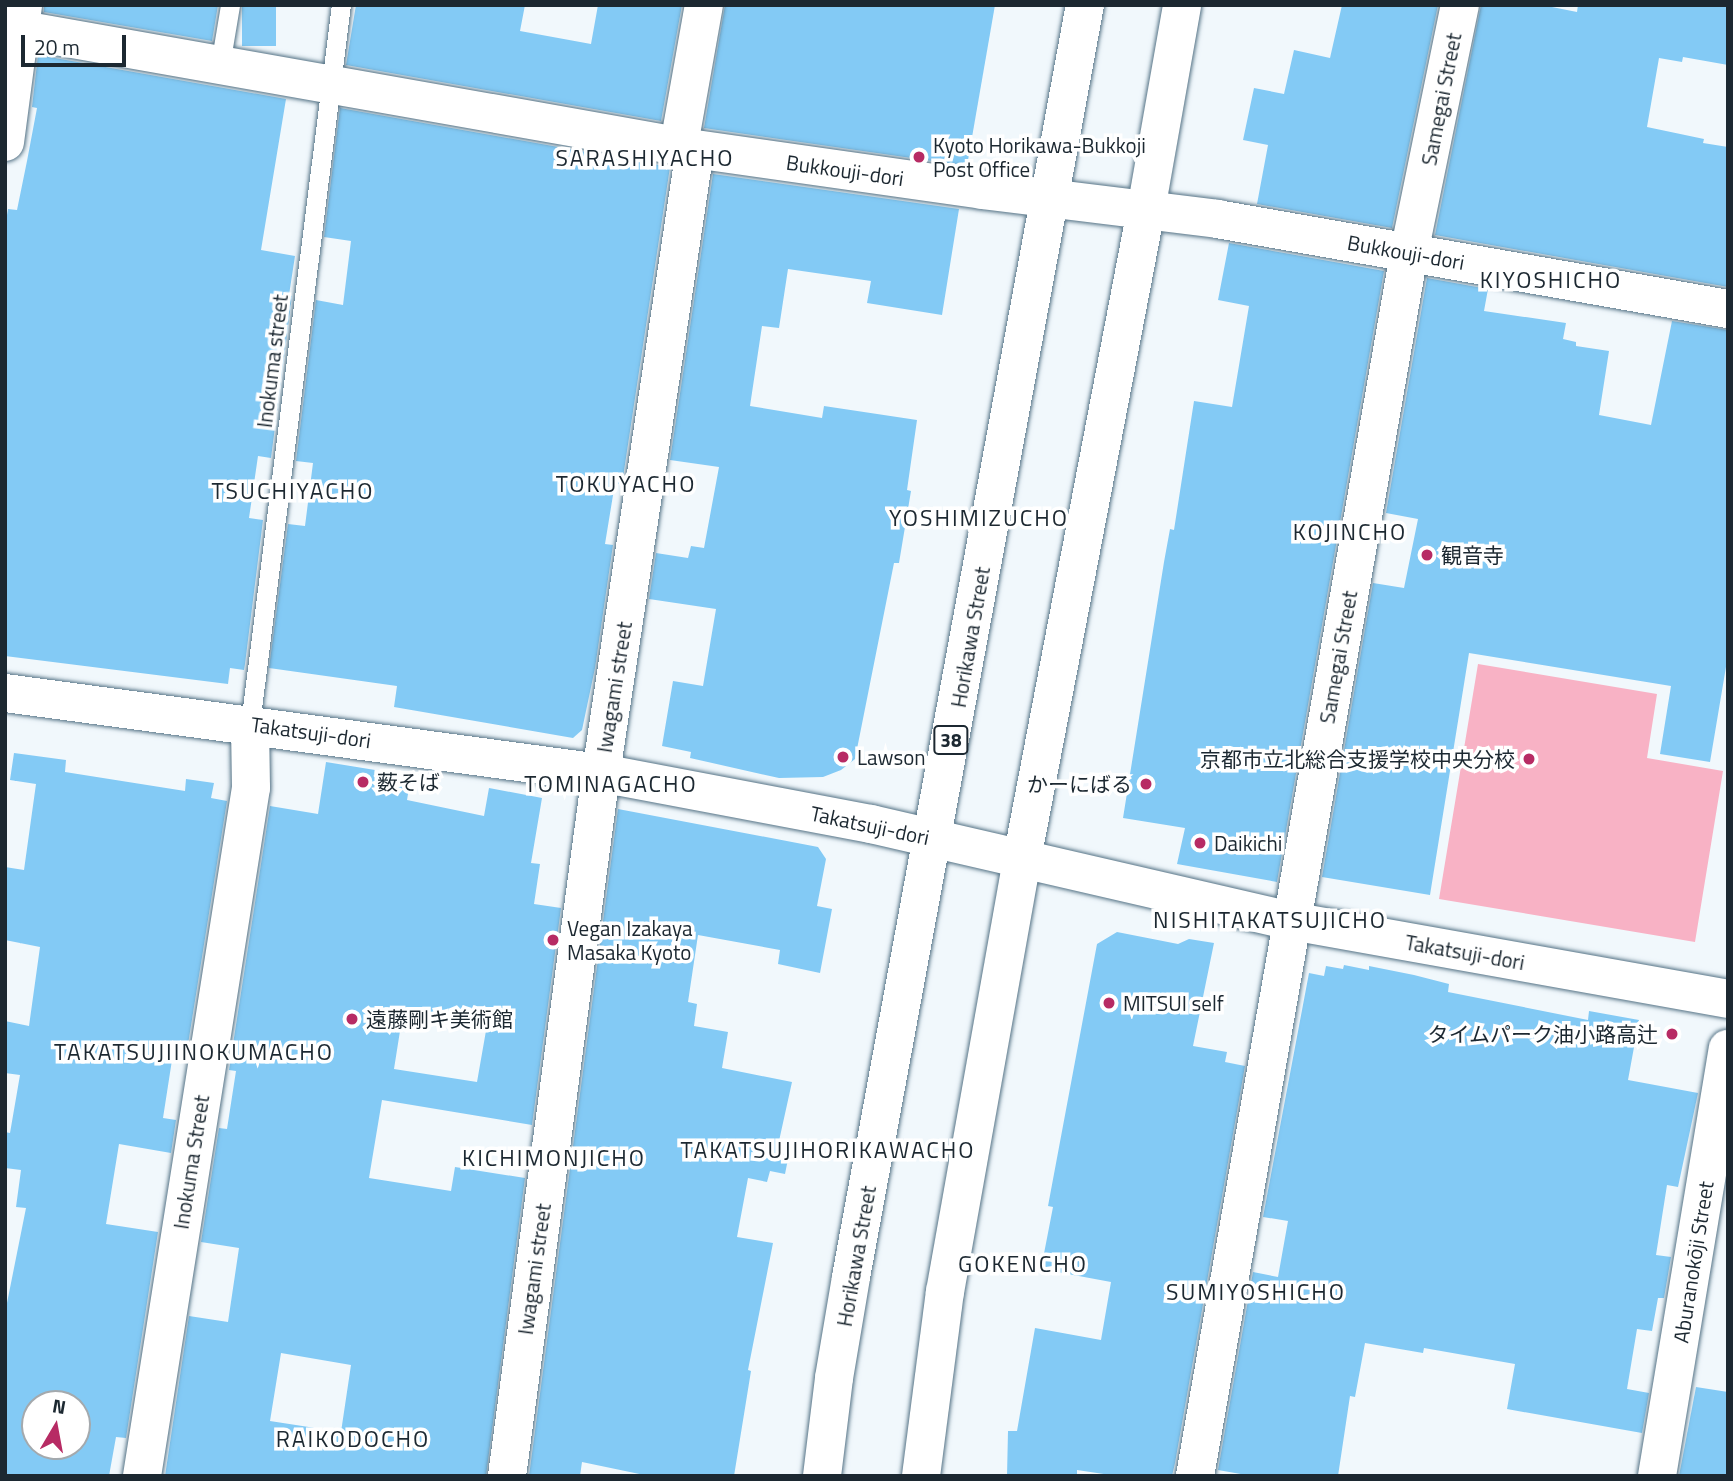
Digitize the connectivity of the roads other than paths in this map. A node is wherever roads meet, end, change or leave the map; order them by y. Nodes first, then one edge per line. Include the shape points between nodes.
1 (230, 5) edge
2 (341, 5) edge
3 (704, 5) edge
4 (1085, 5) edge
5 (1182, 5) edge
6 (1460, 5) edge
7 (16, 20) edge
8 (220, 65) junction
9 (330, 84) junction
10 (5, 142) edge
11 (687, 147) junction
12 (1048, 198) junction
13 (1146, 210) junction
14 (1409, 253) junction
15 (1728, 309) edge
16 (5, 693) edge
17 (250, 724) junction
18 (601, 772) junction
19 (934, 839) junction
20 (1022, 859) junction
21 (1291, 921) junction
22 (1728, 999) edge
23 (1728, 1049) edge
24 (142, 1476) edge
25 (507, 1476) edge
26 (822, 1476) edge
27 (921, 1476) edge
28 (1195, 1476) edge
29 (1657, 1476) edge

1 - 8 lane
2 - 9 lane, Inokuma street
3 - 11 street, Iwagami street
4 - 12 street, Horikawa Street / 38
5 - 13 street
6 - 14 street, Samegai Street
7 - 8 street, Bukkouji-dori
7 - 10 street
8 - 9 street, Bukkouji-dori
9 - 11 street, Bukkouji-dori
9 - 17 lane, Inokuma street
11 - 12 street, Bukkouji-dori
11 - 18 street, Iwagami street
12 - 13 street, Bukkouji-dori
12 - 19 street, Horikawa Street / 38
13 - 14 street, Bukkouji-dori
13 - 20 street
14 - 15 street, Bukkouji-dori
14 - 21 street, Samegai Street
16 - 17 street, Takatsuji-dori
17 - 18 street, Takatsuji-dori
17 - 24 street, Inokuma Street via 251,788
18 - 19 street, Takatsuji-dori
18 - 25 street, Iwagami street
19 - 20 street, Takatsuji-dori
19 - 26 street, Horikawa Street / 38 via 851,1278
20 - 21 street, Takatsuji-dori
20 - 27 street via 945,1292
21 - 22 street, Takatsuji-dori
21 - 28 street, Samegai Street
23 - 29 street, Aburanokōji Street

